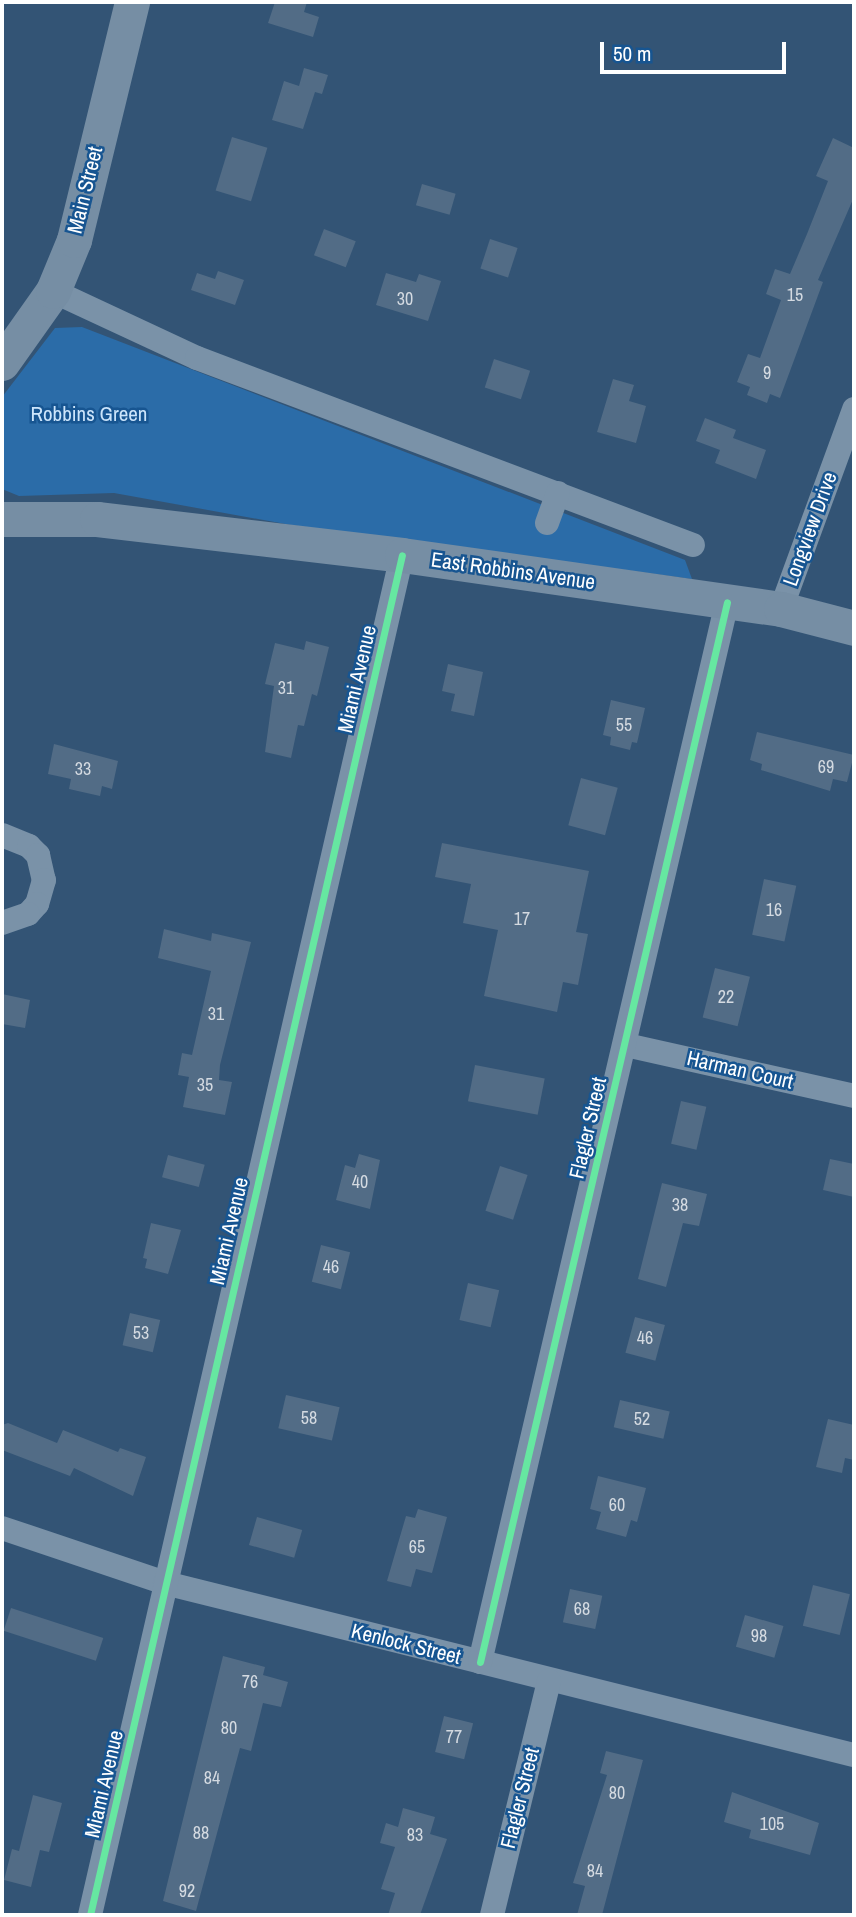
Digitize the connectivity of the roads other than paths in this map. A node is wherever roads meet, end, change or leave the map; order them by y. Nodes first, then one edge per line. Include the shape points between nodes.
1 (132, 2) edge
2 (53, 291) junction
3 (2, 363) edge
4 (854, 410) edge
5 (558, 493) junction
6 (2, 519) edge
7 (547, 523) dead end
8 (693, 545) dead end
9 (402, 555) junction
10 (727, 601) junction
11 (781, 609) junction
12 (854, 628) edge
13 (2, 835) edge
14 (2, 923) edge
15 (626, 1045) junction
16 (854, 1096) edge
17 (2, 1528) edge
18 (165, 1583) junction
19 (480, 1662) junction
20 (549, 1681) junction
21 (854, 1755) edge
22 (90, 1915) edge
23 (492, 1915) edge

1 - 2 main road, Main Street via 74,240
2 - 3 main road, Main Street
2 - 5 street via 197,358
4 - 11 street, Longview Drive
5 - 7 street
5 - 8 street
6 - 9 main road, East Robbins Avenue via 97,519
9 - 10 main road, East Robbins Avenue
9 - 18 street, Miami Avenue
10 - 11 main road, East Robbins Avenue
10 - 15 street, Flagler Street via 685,765
11 - 12 main road, East Robbins Avenue
13 - 14 street via 29,846 37,855 44,880 37,904 28,914
15 - 16 street, Harman Court
15 - 19 street, Flagler Street
17 - 18 street, Kenlock Street
18 - 19 street, Kenlock Street
18 - 22 street, Miami Avenue
19 - 20 street, Kenlock Street
20 - 21 street, Kenlock Street
20 - 23 street, Flagler Street

